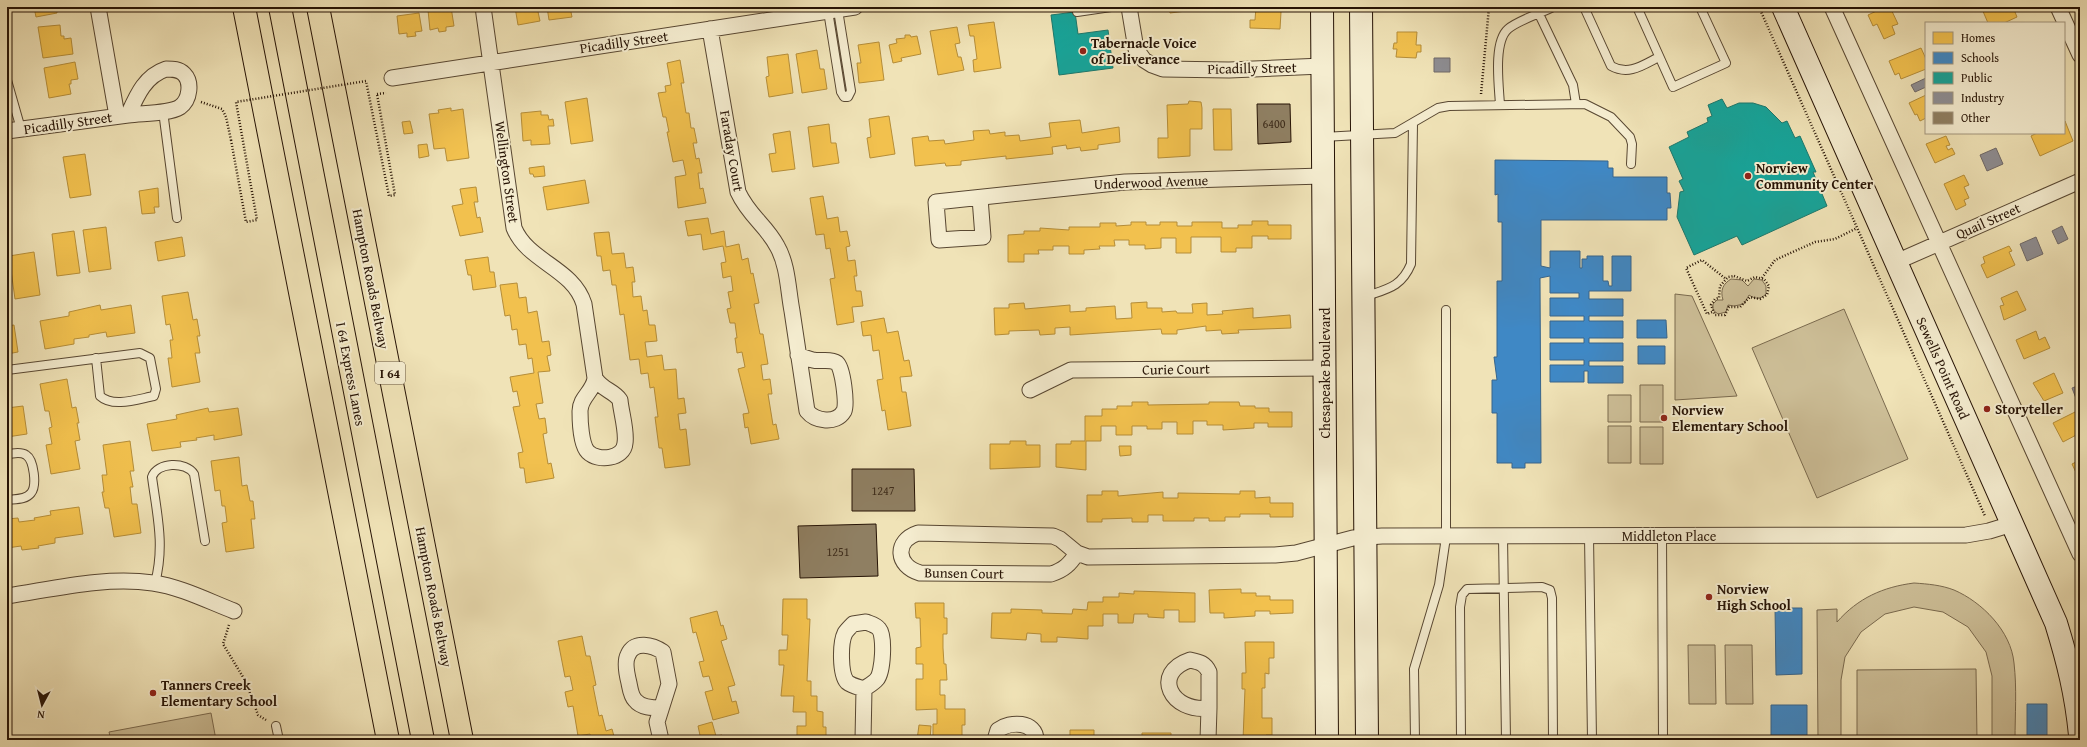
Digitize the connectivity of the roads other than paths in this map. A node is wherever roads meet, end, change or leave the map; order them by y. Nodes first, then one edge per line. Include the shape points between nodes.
1 (98, 7) edge
2 (244, 7) edge
3 (280, 7) edge
4 (318, 7) edge
5 (483, 7) edge
6 (855, 7) edge
7 (1111, 7) edge
8 (1129, 7) edge
9 (1322, 7) edge
10 (1361, 7) edge
11 (1553, 7) edge
12 (1584, 7) edge
13 (1636, 7) edge
14 (1700, 7) edge
15 (1783, 7) edge
16 (1832, 7) edge
17 (2058, 7) edge
18 (807, 10) edge
19 (833, 10) junction
20 (1077, 12) dead end
21 (1539, 14) junction
22 (2065, 22) edge
23 (2065, 22) edge
24 (710, 30) junction
25 (2080, 55) edge
26 (1660, 57) junction
27 (491, 62) junction
28 (1322, 66) junction
29 (392, 78) dead end
30 (7, 80) edge
31 (1576, 104) junction
32 (1500, 105) junction
33 (163, 111) junction
34 (123, 115) junction
35 (1413, 123) junction
36 (14, 130) edge
37 (1362, 135) junction
38 (1323, 137) junction
39 (1631, 164) dead end
40 (1323, 176) junction
41 (2080, 181) edge
42 (980, 198) dead end
43 (177, 218) dead end
44 (1939, 243) junction
45 (1896, 262) junction
46 (1363, 297) junction
47 (1446, 310) dead end
48 (798, 355) junction
49 (96, 358) junction
50 (1326, 368) junction
51 (7, 370) edge
52 (595, 378) junction
53 (1030, 390) dead end
54 (7, 454) edge
55 (7, 500) edge
56 (2002, 527) junction
57 (1503, 536) junction
58 (1589, 536) junction
59 (1662, 536) junction
60 (1365, 537) junction
61 (1446, 537) junction
62 (205, 542) dead end
63 (1326, 544) junction
64 (1077, 553) junction
65 (2080, 554) edge
66 (155, 583) junction
67 (1504, 588) junction
68 (7, 596) edge
69 (234, 611) road end
70 (864, 689) dead end
71 (662, 708) dead end
72 (1209, 708) dead end
73 (276, 726) road end
74 (2080, 735) edge
75 (279, 740) edge
76 (388, 740) edge
77 (423, 740) edge
78 (462, 740) edge
79 (661, 740) edge
80 (863, 740) edge
81 (995, 740) edge
82 (1036, 740) edge
83 (1208, 740) edge
84 (1327, 740) edge
85 (1367, 740) edge
86 (1416, 740) edge
87 (1461, 740) edge
88 (1506, 740) edge
89 (1553, 740) edge
90 (1592, 740) edge
91 (1663, 740) edge

1 - 34 street
2 - 76 highway
3 - 77 highway, I 64 Express Lanes
4 - 78 highway, Hampton Roads Beltway / I 64
5 - 27 street, Wellington Street
6 - 19 street, Picadilly Street
7 - 20 lane
8 - 28 street, Picadilly Street via 1136,49 1144,60 1163,69 1229,70
9 - 28 main road, Chesapeake Boulevard
10 - 37 main road
11 - 21 lane
12 - 26 lane via 1612,66 1618,70 1631,71
13 - 26 lane
14 - 26 lane via 1726,63 1673,87
15 - 45 main road, Sewells Point Road
16 - 44 street
17 - 22 street
18 - 19 street, Picadilly Street
18 - 24 street, Picadilly Street
19 - 19 lane via 841,92 844,97 848,97 851,91
21 - 31 lane via 1573,85
21 - 32 lane via 1508,29 1501,38 1498,49
23 - 25 street
24 - 27 street, Picadilly Street
24 - 48 street, Faraday Court via 738,192 744,207 778,246 785,264
27 - 29 street, Picadilly Street
27 - 52 street, Wellington Street via 514,228 526,248 574,283 581,294
28 - 38 main road, Chesapeake Boulevard
30 - 36 lane
31 - 32 lane
31 - 39 lane via 1585,104 1611,117 1630,137
32 - 35 lane via 1438,108
33 - 34 street, Picadilly Street
33 - 34 street, Picadilly Street via 181,107 187,97 188,81 183,73 176,69 166,69 148,78
33 - 43 lane
34 - 36 street, Picadilly Street
35 - 37 lane via 1395,134
35 - 46 lane via 1411,264 1400,282
37 - 38 lane
37 - 46 main road
38 - 40 main road, Chesapeake Boulevard
40 - 42 street, Underwood Avenue via 1125,182
40 - 50 main road, Chesapeake Boulevard
41 - 44 street, Quail Street
44 - 45 street, Quail Street
44 - 65 street
45 - 56 main road, Sewells Point Road
46 - 60 main road
47 - 61 lane
48 - 48 street, Faraday Court via 807,411 817,420 839,416 846,404 841,370 837,364 832,361 814,361
49 - 49 lane via 100,396 105,401 154,396 156,389 150,358 145,354
49 - 51 lane
50 - 53 street, Curie Court via 1071,370
50 - 63 main road, Chesapeake Boulevard
52 - 52 street via 593,388 582,401 580,410 584,445 587,452 593,456 616,456 626,443 620,400 616,394 599,385
54 - 55 lane via 27,455 31,461 34,486 32,493 25,498
56 - 59 street, Middleton Place via 1966,535
56 - 74 main road, Sewells Point Road via 2056,623 2070,668
57 - 58 street, Middleton Place
57 - 61 street, Middleton Place
57 - 67 lane
58 - 59 street, Middleton Place
58 - 90 lane
59 - 91 lane
60 - 61 street, Middleton Place
60 - 63 street, Middleton Place
60 - 85 main road
61 - 86 lane via 1439,585 1414,669
62 - 66 lane via 194,474 190,468 183,465 159,468 152,477 161,544
63 - 64 street via 1296,553 1275,555 1088,556
63 - 84 main road, Chesapeake Boulevard
64 - 64 street, Bunsen Court via 1053,536 918,533 904,542 901,551 904,563 912,570 959,573 1052,574 1063,570
66 - 68 street via 113,581
66 - 69 street
67 - 87 lane via 1467,589 1462,595
67 - 88 lane
67 - 89 lane via 1542,587 1550,590
70 - 80 street
71 - 79 street via 657,722
72 - 83 street
73 - 75 lane
81 - 82 street via 998,730 1004,726 1027,725 1036,733

